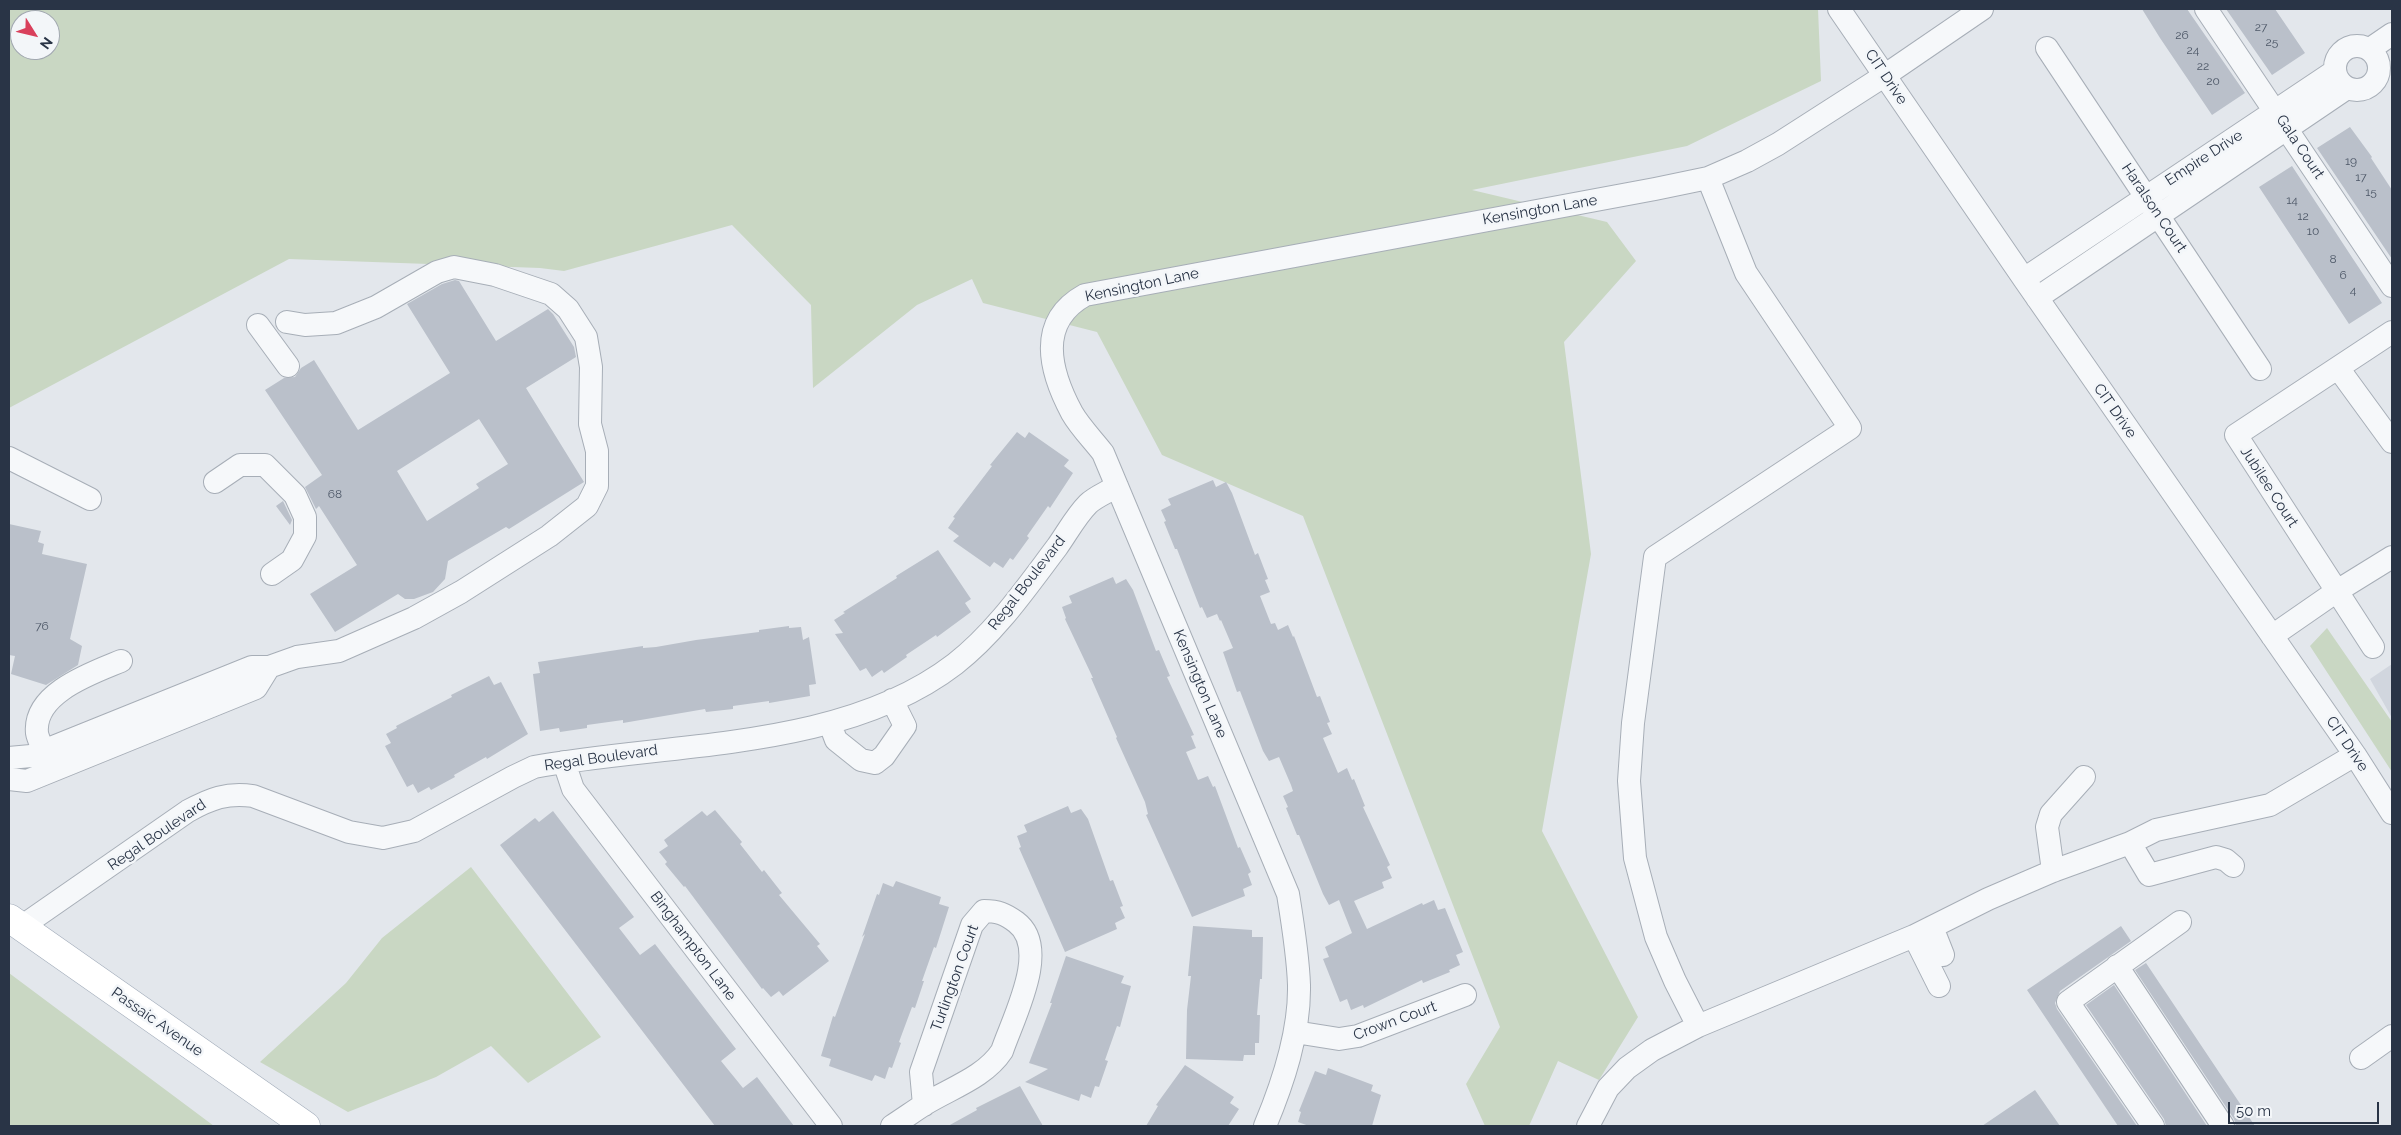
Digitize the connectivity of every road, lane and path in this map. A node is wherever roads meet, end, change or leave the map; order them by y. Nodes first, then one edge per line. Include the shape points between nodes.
1 (1839, 9) edge
2 (1982, 9) edge
3 (2206, 9) edge
4 (2392, 34) edge
5 (2047, 48) dead end
6 (2380, 57) edge
7 (1884, 76) junction
8 (2341, 80) junction
9 (2282, 120) junction
10 (1708, 178) junction
11 (2147, 196) junction
12 (2160, 215) junction
13 (2024, 279) junction
14 (2392, 286) edge
15 (2037, 298) junction
16 (287, 322) dead end
17 (258, 325) dead end
18 (2392, 332) edge
19 (288, 366) dead end
20 (2338, 368) junction
21 (2260, 369) dead end
22 (2392, 442) edge
23 (9, 458) edge
24 (215, 482) dead end
25 (1117, 486) junction
26 (90, 499) dead end
27 (2392, 557) edge
28 (272, 574) dead end
29 (2337, 591) junction
30 (2272, 636) junction
31 (2373, 647) dead end
32 (121, 660) dead end
33 (269, 667) junction
34 (892, 700) junction
35 (830, 724) junction
36 (44, 752) junction
37 (2355, 755) junction
38 (9, 758) edge
39 (564, 762) junction
40 (2084, 777) dead end
41 (9, 779) edge
42 (2392, 813) edge
43 (2130, 843) junction
44 (2233, 866) dead end
45 (2053, 871) junction
46 (2180, 922) dead end
47 (15, 923) edge
48 (1923, 931) junction
49 (1943, 955) dead end
50 (2117, 966) junction
51 (1939, 986) dead end
52 (1465, 995) dead end
53 (1698, 1026) junction
54 (1294, 1032) junction
55 (2392, 1036) edge
56 (2361, 1058) dead end
57 (924, 1105) junction
58 (306, 1126) edge
59 (831, 1126) edge
60 (892, 1126) edge
61 (1265, 1126) edge
62 (1588, 1126) edge
63 (2153, 1126) edge
64 (2222, 1126) edge

1 - 7 street, CIT Drive
2 - 7 street, Kensington Lane
3 - 9 street, Gala Court
4 - 6 street, Empire Drive
5 - 11 street, Haralson Court
6 - 8 street, Empire Drive via 2378,76 2368,88 2361,90
6 - 8 street via 2355,46 2342,51 2338,57
7 - 10 street, Kensington Lane via 1747,162
7 - 13 street, CIT Drive
8 - 9 street, Empire Drive
9 - 11 street, Empire Drive
9 - 12 street, Empire Drive
9 - 14 street, Gala Court
10 - 25 street, Kensington Lane via 1085,295 1072,302 1056,324 1051,350 1055,372 1072,414 1103,453
10 - 53 street via 1746,274 1850,428 1655,557 1633,724 1629,781 1635,858 1656,937
11 - 12 street, Haralson Court
11 - 13 street, Empire Drive
12 - 15 street, Empire Drive
12 - 21 street, Haralson Court
13 - 15 street, CIT Drive
15 - 30 street, CIT Drive
16 - 33 street via 305,325 336,323 376,307 437,272 454,267 495,275 551,294 568,309 586,337 591,367 590,424 596,451 597,486 587,506 548,536 414,618 339,651 297,657
17 - 19 street
18 - 20 street, Jubilee Court
20 - 22 street
20 - 29 street, Jubilee Court via 2236,436
23 - 26 street
24 - 28 street via 240,465 265,465 295,495 305,517 305,536 292,560
25 - 34 street, Regal Boulevard via 1088,503 1017,601 987,634 955,664 917,689
25 - 54 street, Kensington Lane via 1288,894 1299,987
27 - 29 street
29 - 30 street
29 - 31 street, Jubilee Court
30 - 37 street, CIT Drive
32 - 36 street via 53,696 41,713 37,733
33 - 36 street via 252,667
33 - 41 street via 256,688 27,781
34 - 35 street, Regal Boulevard
34 - 35 street via 905,726 884,756 875,763 861,760 836,740
35 - 39 street, Regal Boulevard via 782,734
36 - 38 street
37 - 42 street, CIT Drive
37 - 43 street via 2270,805 2156,830
39 - 47 street, Regal Boulevard via 534,767 414,831 383,838 350,832 253,796 222,795 188,811
39 - 59 street, Binghampton Lane via 573,789
40 - 45 street via 2051,814 2047,827
43 - 44 street via 2149,875 2216,857
43 - 45 street
45 - 48 street
46 - 50 street
47 - 58 main road, Passaic Avenue
48 - 49 street
48 - 51 street
48 - 53 street
50 - 63 street via 2068,1002
50 - 64 street
52 - 54 street, Crown Court via 1358,1036 1338,1039
53 - 62 street via 1626,1068 1608,1088
54 - 61 street, Kensington Lane via 1284,1076
55 - 56 street
57 - 57 street, Turlington Court via 983,1071 1002,1051 1032,956 1030,940 1021,926 998,911 984,911 972,925 921,1072
57 - 60 street, Turlington Court

